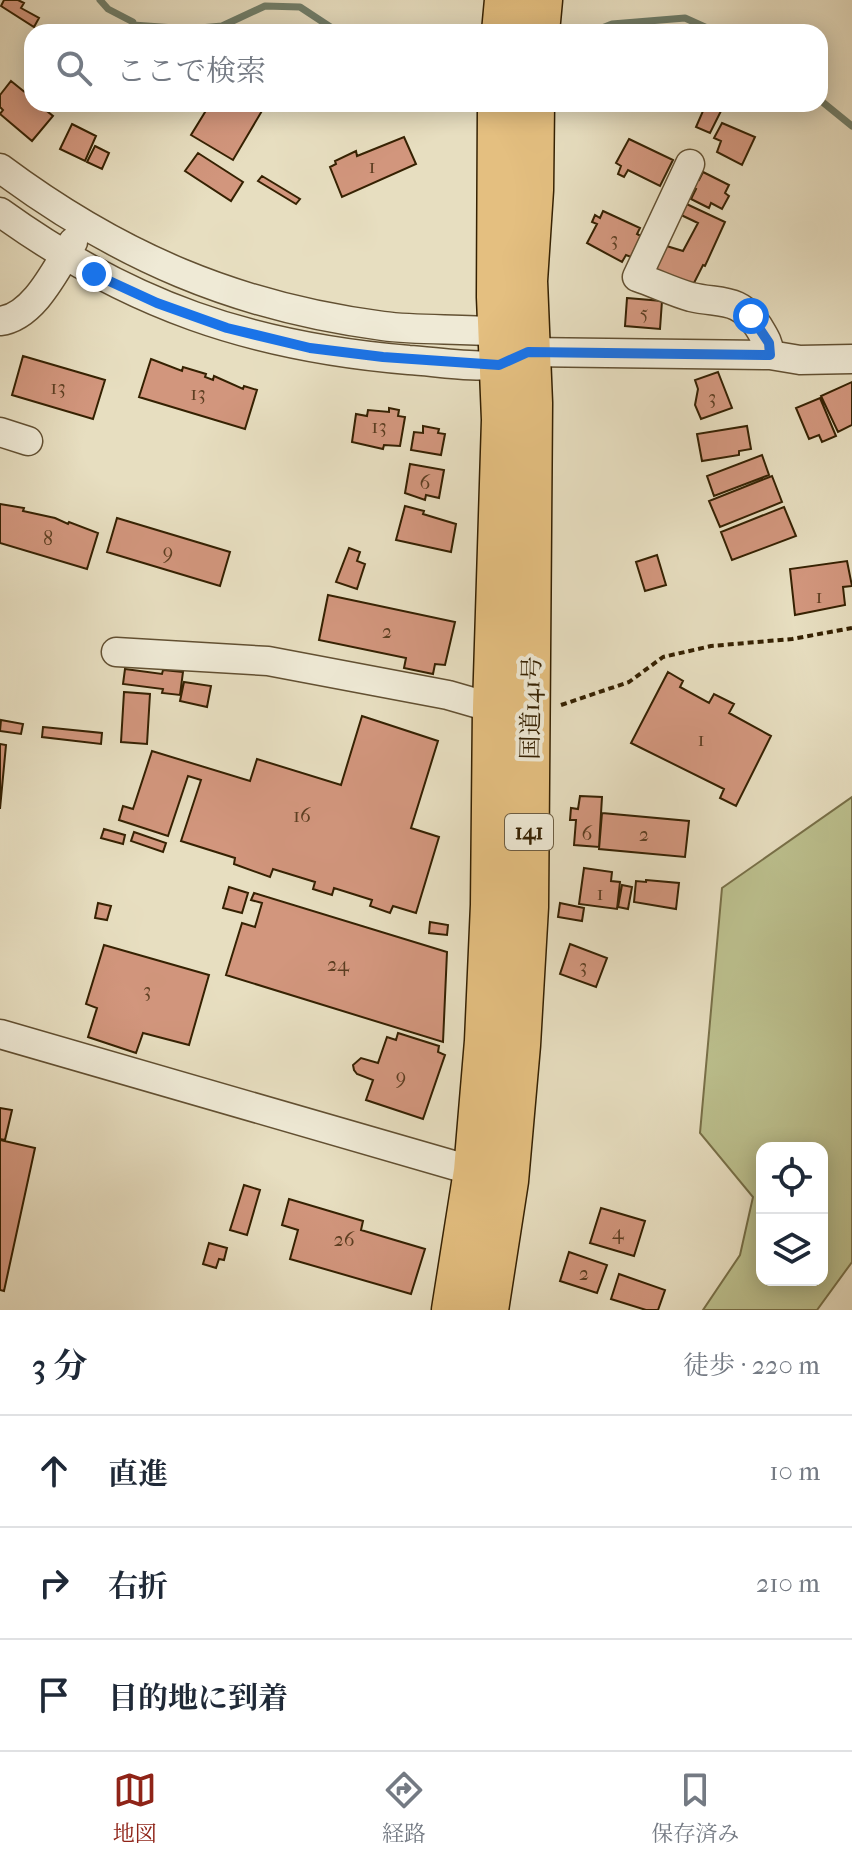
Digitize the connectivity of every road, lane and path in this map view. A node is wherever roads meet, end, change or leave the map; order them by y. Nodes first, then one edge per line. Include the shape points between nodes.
1 (505, 0) edge
2 (542, 0) edge
3 (503, 24) edge
4 (540, 24) edge
5 (516, 122) edge
6 (690, 164) dead end
7 (0, 168) edge
8 (0, 212) edge
9 (83, 226) junction
10 (64, 256) junction
11 (0, 321) edge
12 (509, 350) junction
13 (770, 355) junction
14 (852, 359) edge
15 (0, 432) edge
16 (28, 441) dead end
17 (852, 628) edge
18 (116, 652) dead end
19 (512, 708) junction
20 (0, 1034) edge
21 (491, 1176) junction
22 (452, 1310) edge
23 (488, 1310) edge

1 - 3 highway
2 - 4 highway
5 - 12 highway, 国道141号 / 141 via 533,190 527,281
6 - 13 street via 637,277 740,307 769,343
7 - 9 street
8 - 10 street
9 - 10 street
9 - 12 street via 179,274 235,295 324,318
10 - 11 street via 32,302 15,318
10 - 12 street via 157,303 227,328 310,348 383,357
12 - 13 street
12 - 19 highway, 国道141号 / 141 via 532,403
13 - 14 street
15 - 16 street
17 - 19 path via 663,657 629,682 562,705
18 - 19 street via 268,661
19 - 21 highway, 国道141号 / 141 via 528,907 520,1045
20 - 21 street
21 - 22 highway, 国道141号 / 141
21 - 23 highway, 国道141号 / 141

